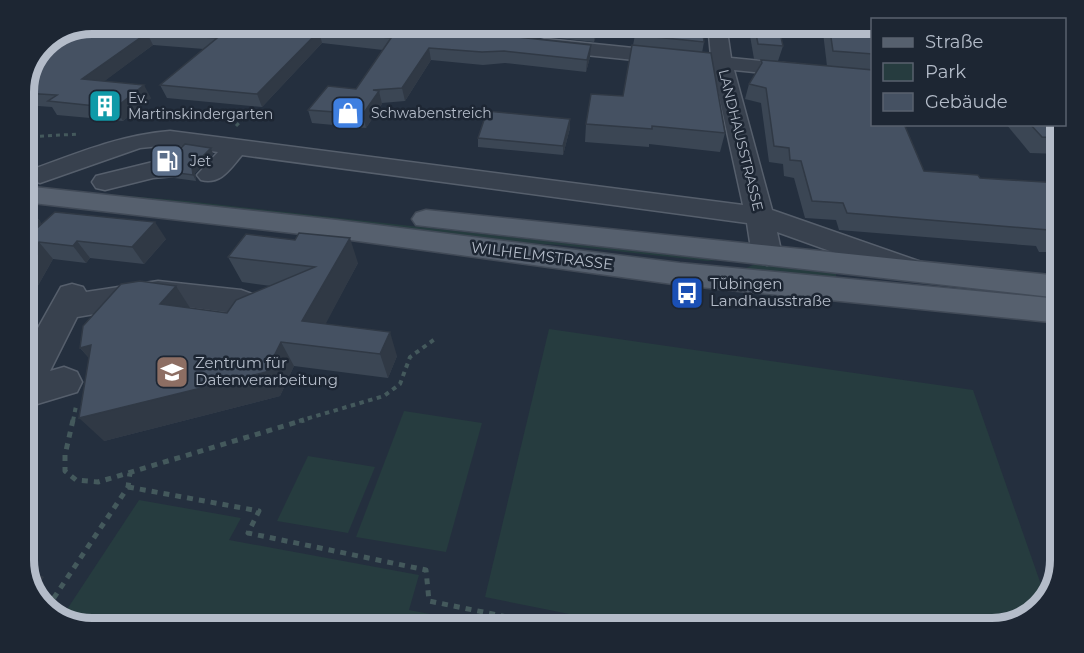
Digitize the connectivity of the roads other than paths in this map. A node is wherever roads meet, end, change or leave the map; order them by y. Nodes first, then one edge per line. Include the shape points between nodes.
1 (517, 34) edge
2 (718, 34) edge
3 (722, 64) junction
4 (871, 78) edge
5 (237, 146) junction
6 (165, 171) dead end
7 (35, 179) edge
8 (35, 181) edge
9 (35, 182) edge
10 (105, 182) junction
11 (213, 182) junction
12 (761, 216) junction
13 (766, 255) junction
14 (920, 273) junction
15 (680, 274) junction
16 (844, 277) junction
17 (1049, 286) edge
18 (241, 302) edge
19 (1049, 309) edge
20 (35, 366) edge
21 (64, 382) road end
22 (35, 390) edge

1 - 3 street
2 - 3 street, LANDHAUSSTRASSE
3 - 4 street
3 - 12 street, LANDHAUSSTRASSE
5 - 7 street, WILHELMSTRASSE via 170,138 138,141
5 - 11 street
5 - 12 street, WILHELMSTRASSE
6 - 10 street via 153,170
8 - 10 main road, WILHELMSTRASSE
9 - 15 main road, WILHELMSTRASSE via 314,226
10 - 11 main road, WILHELMSTRASSE
11 - 13 main road, WILHELMSTRASSE
12 - 13 street, LANDHAUSSTRASSE
12 - 14 street, WILHELMSTRASSE
13 - 15 main road via 718,269
13 - 16 main road, WILHELMSTRASSE
14 - 16 main road, WILHELMSTRASSE
14 - 17 main road, WILHELMSTRASSE
15 - 16 main road, WILHELMSTRASSE
16 - 19 main road, WILHELMSTRASSE
18 - 20 street via 158,292 69,301
21 - 22 street

